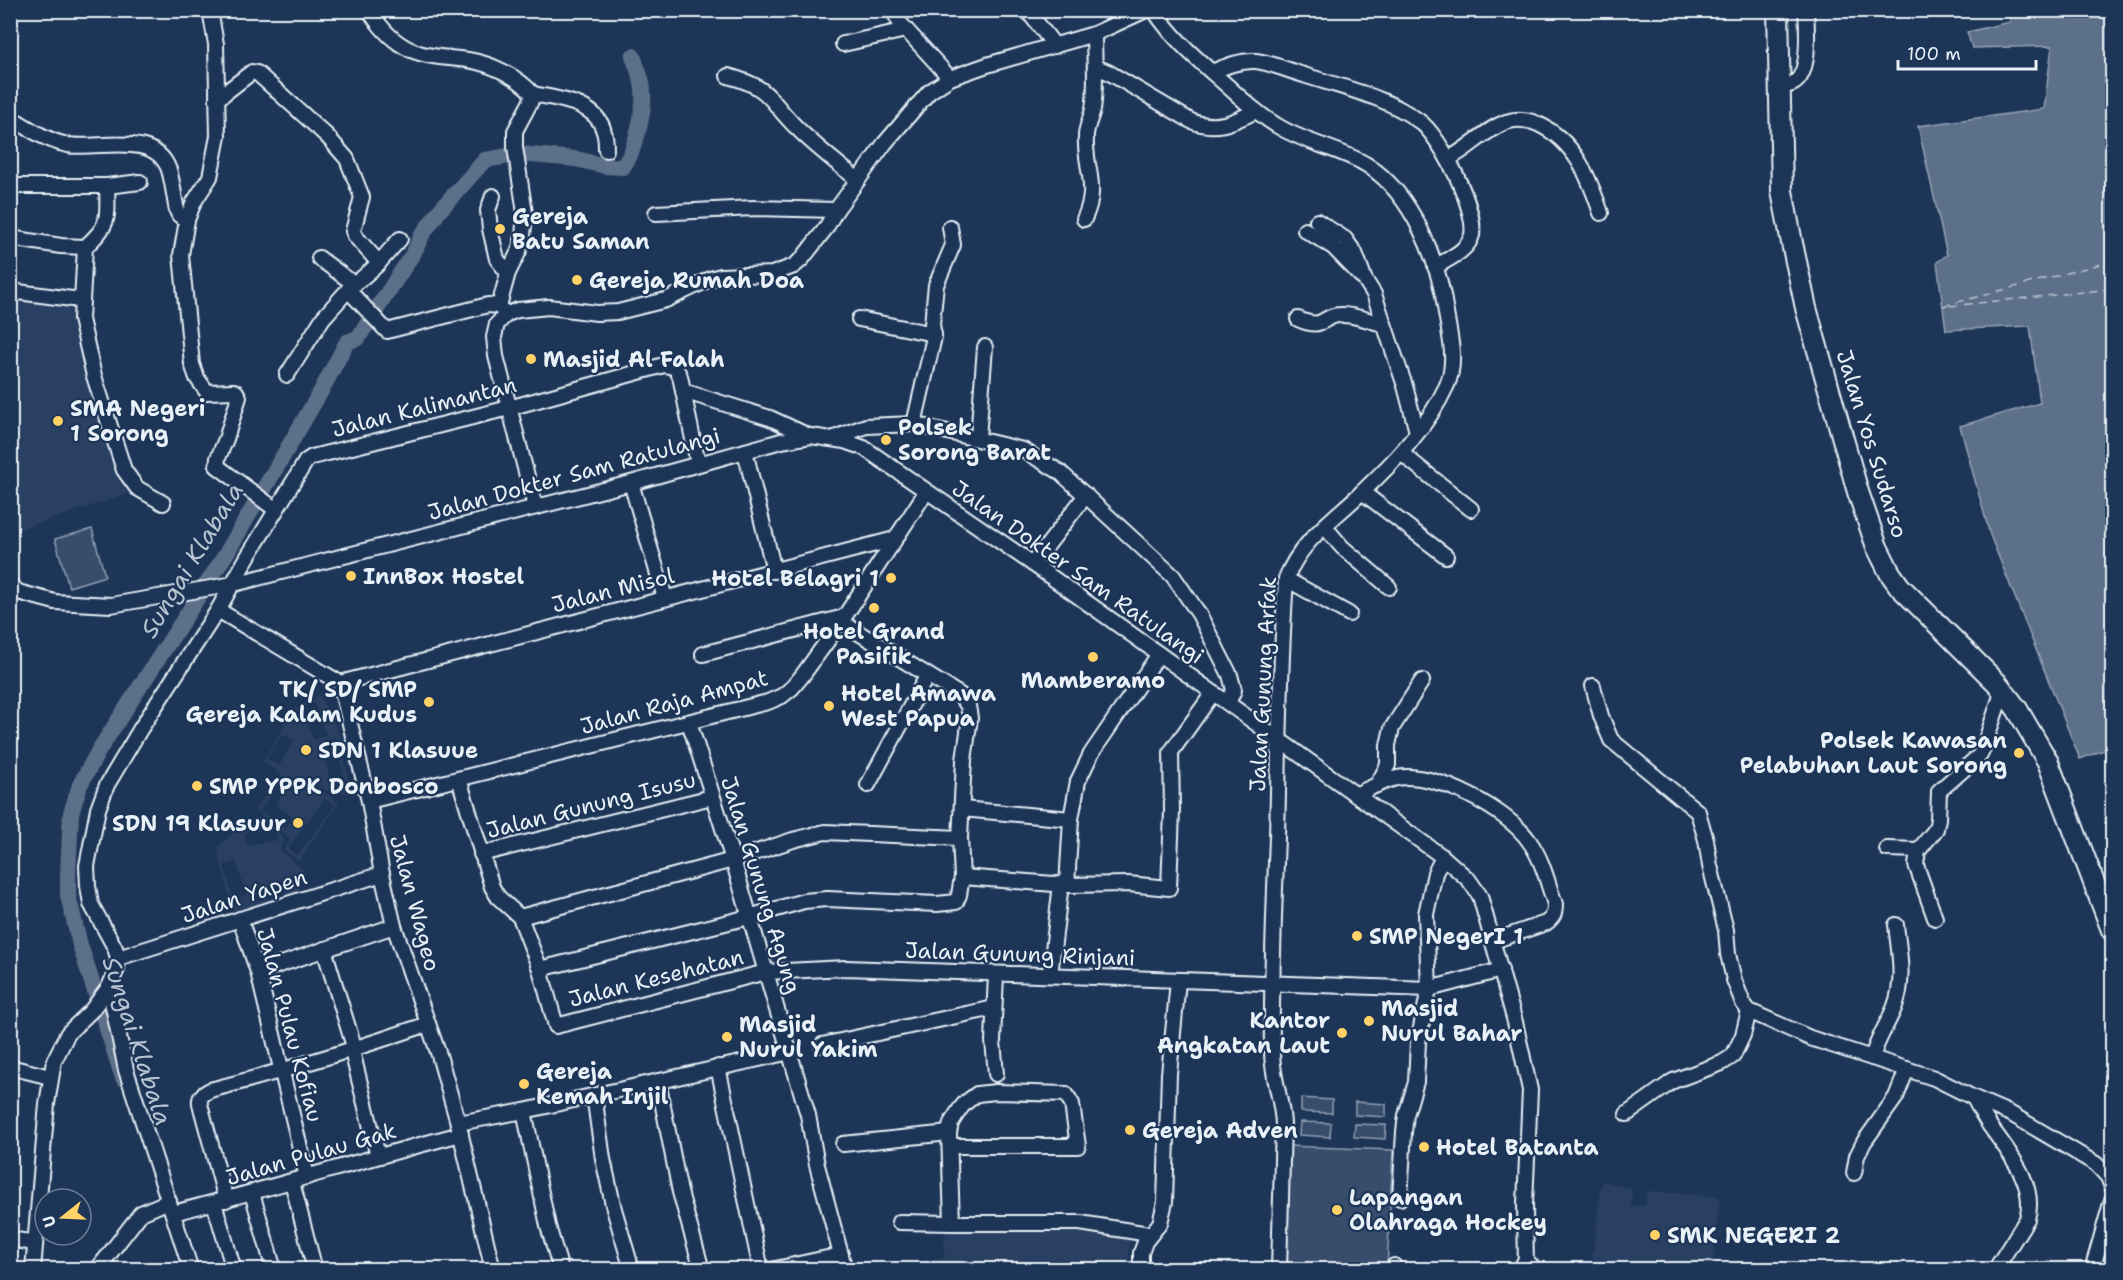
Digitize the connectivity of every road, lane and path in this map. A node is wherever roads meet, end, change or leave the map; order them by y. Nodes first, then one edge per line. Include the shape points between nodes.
1 (210, 10) edge
2 (369, 10) edge
3 (893, 10) edge
4 (1027, 10) edge
5 (1146, 10) edge
6 (1154, 10) edge
7 (1778, 10) edge
8 (1789, 10) edge
9 (1806, 10) edge
10 (906, 30) junction
11 (1094, 34) junction
12 (843, 44) dead end
13 (1055, 46) junction
14 (1096, 67) junction
15 (1212, 72) junction
16 (728, 76) dead end
17 (950, 78) junction
18 (1786, 85) junction
19 (533, 94) junction
20 (217, 99) junction
21 (1256, 111) junction
22 (10, 117) edge
23 (606, 150) dead end
24 (1448, 159) junction
25 (858, 180) junction
26 (140, 182) dead end
27 (10, 186) edge
28 (107, 186) junction
29 (493, 196) dead end
30 (836, 210) junction
31 (656, 213) dead end
32 (1601, 213) dead end
33 (1084, 219) dead end
34 (187, 220) junction
35 (1317, 220) dead end
36 (950, 228) dead end
37 (1305, 230) dead end
38 (10, 238) edge
39 (400, 239) dead end
40 (85, 247) junction
41 (319, 258) dead end
42 (379, 263) junction
43 (1435, 267) junction
44 (508, 273) junction
45 (1365, 280) junction
46 (351, 287) junction
47 (10, 291) edge
48 (80, 300) junction
49 (503, 310) junction
50 (859, 319) dead end
51 (1298, 320) dead end
52 (1383, 324) junction
53 (934, 334) junction
54 (985, 346) dead end
55 (287, 375) dead end
56 (683, 391) junction
57 (509, 408) junction
58 (914, 424) junction
59 (1417, 432) junction
60 (811, 436) junction
61 (978, 438) junction
62 (832, 439) junction
63 (745, 451) junction
64 (1401, 453) junction
65 (698, 464) junction
66 (631, 483) junction
67 (926, 492) junction
68 (1362, 492) junction
69 (1086, 495) junction
70 (163, 503) dead end
71 (271, 506) junction
72 (535, 507) junction
73 (1471, 509) dead end
74 (1325, 526) junction
75 (895, 539) junction
76 (1446, 556) dead end
77 (1033, 564) junction
78 (1894, 570) junction
79 (774, 571) junction
80 (1286, 579) junction
81 (234, 584) junction
82 (1389, 587) dead end
83 (13, 588) edge
84 (665, 598) junction
85 (218, 610) junction
86 (1349, 614) dead end
87 (842, 619) junction
88 (703, 654) dead end
89 (1159, 654) junction
90 (927, 676) junction
91 (1422, 681) dead end
92 (340, 683) junction
93 (1593, 686) dead end
94 (2003, 690) junction
95 (1213, 693) junction
96 (1228, 703) junction
97 (689, 722) junction
98 (1279, 739) junction
99 (459, 779) junction
100 (868, 785) dead end
101 (1377, 785) junction
102 (1355, 795) junction
103 (712, 797) junction
104 (369, 801) junction
105 (962, 809) junction
106 (1071, 819) junction
107 (960, 838) junction
108 (1887, 849) dead end
109 (1919, 850) junction
110 (481, 854) junction
111 (1443, 857) junction
112 (732, 860) junction
113 (382, 874) junction
114 (962, 877) junction
115 (1064, 885) junction
116 (2112, 907) edge
117 (520, 917) junction
118 (749, 917) junction
119 (1935, 918) dead end
120 (240, 919) junction
121 (1896, 925) dead end
122 (394, 926) junction
123 (2112, 930) edge
124 (1493, 941) junction
125 (324, 949) junction
126 (118, 958) junction
127 (540, 969) junction
128 (1501, 970) junction
129 (258, 972) junction
130 (766, 972) junction
131 (996, 975) junction
132 (1050, 975) junction
133 (1179, 981) junction
134 (1272, 985) junction
135 (1429, 989) junction
136 (105, 992) junction
137 (994, 1008) junction
138 (1749, 1011) junction
139 (428, 1024) junction
140 (822, 1045) dead end
141 (354, 1050) junction
142 (790, 1052) junction
143 (1872, 1058) junction
144 (10, 1067) edge
145 (718, 1067) junction
146 (1907, 1069) junction
147 (282, 1072) junction
148 (996, 1074) dead end
149 (50, 1077) junction
150 (658, 1081) junction
151 (594, 1095) junction
152 (1974, 1098) junction
153 (524, 1111) junction
154 (1627, 1114) dead end
155 (459, 1129) junction
156 (950, 1140) junction
157 (843, 1144) dead end
158 (378, 1156) junction
159 (1854, 1173) dead end
160 (307, 1177) junction
161 (292, 1182) junction
162 (40, 1187) edge
163 (2112, 1187) edge
164 (252, 1193) junction
165 (1400, 1198) dead end
166 (2112, 1200) edge
167 (220, 1201) junction
168 (167, 1205) junction
169 (898, 1222) dead end
170 (955, 1222) junction
171 (1149, 1234) junction
172 (10, 1239) edge
173 (33, 1243) edge
174 (35, 1247) edge
175 (841, 1255) junction
176 (1528, 1268) edge
177 (33, 1269) edge
178 (97, 1269) edge
179 (191, 1269) edge
180 (234, 1269) edge
181 (274, 1269) edge
182 (315, 1269) edge
183 (493, 1269) edge
184 (561, 1269) edge
185 (632, 1269) edge
186 (702, 1269) edge
187 (761, 1269) edge
188 (771, 1269) edge
189 (845, 1269) edge
190 (1141, 1269) edge
191 (1279, 1269) edge
192 (1995, 1269) edge
193 (2092, 1269) edge

1 - 20 street via 216,44
2 - 19 street via 378,24 406,47 422,54 484,64 518,79
3 - 10 street
4 - 13 street
5 - 11 street
6 - 15 street, Jalan Gunung Arfak via 1178,41
7 - 18 highway, Jalan Yos Sudarso
8 - 18 highway, Jalan Yos Sudarso
9 - 18 street via 1805,65 1800,77
10 - 12 street
10 - 17 street
11 - 13 street
11 - 14 street
13 - 17 street
14 - 21 street via 1203,126 1225,125
14 - 33 street via 1093,110 1086,136 1092,194
15 - 21 street, Jalan Gunung Arfak
15 - 24 street via 1227,65 1258,61 1352,89 1422,122
16 - 25 street via 758,87 796,127
17 - 25 street via 915,107
18 - 78 highway, Jalan Yos Sudarso via 1782,191 1806,308 1858,492 1877,548
19 - 23 street via 580,105 592,114 601,123
19 - 44 street via 515,131 525,213 519,251
20 - 34 street via 218,136 210,177
20 - 42 street via 252,72 327,136 347,159 362,197 355,236
21 - 43 street, Jalan Gunung Arfak via 1277,126 1367,165 1380,175 1412,212
22 - 34 street via 59,143 150,149 165,162 177,210
24 - 32 street via 1499,125 1516,119 1531,121 1546,128 1573,152 1592,186
24 - 43 street via 1468,205 1472,234 1464,249
25 - 30 street
26 - 28 street
27 - 28 street
28 - 40 street via 108,220
29 - 44 street via 488,210 490,229 497,259
30 - 31 street via 773,207
30 - 49 street via 802,259 783,271 721,276 666,300 618,312 540,307
34 - 71 street via 181,255 192,364 207,392 234,391 239,401 217,466
35 - 45 street via 1345,239
36 - 53 street via 953,245 936,285
37 - 45 street via 1333,247
38 - 40 street
39 - 42 street
40 - 48 street
41 - 46 street
42 - 46 street
43 - 59 street, Jalan Gunung Arfak via 1445,302 1452,371 1431,414
44 - 49 street
45 - 52 street via 1374,294
46 - 49 street via 364,308 387,331 488,305
46 - 55 street via 322,318
47 - 48 street
48 - 70 street via 92,364 124,470 137,488
49 - 57 street via 494,337
50 - 53 street
51 - 52 street via 1320,324 1339,315
52 - 59 street
53 - 58 street
54 - 61 street
56 - 57 street, Jalan Kalimantan via 675,367 663,365
56 - 60 street via 770,418
56 - 65 street
57 - 71 street, Jalan Kalimantan via 312,457
57 - 72 street
58 - 61 street
58 - 62 street via 866,426
59 - 64 street, Jalan Gunung Arfak
60 - 62 street, Jalan Dokter Sam Ratulangi
60 - 63 street, Jalan Dokter Sam Ratulangi
61 - 69 street via 1023,450 1060,472
62 - 67 street, Jalan Dokter Sam Ratulangi via 864,448
63 - 65 street, Jalan Dokter Sam Ratulangi
63 - 79 street
64 - 68 street, Jalan Gunung Arfak
64 - 73 street
65 - 66 street, Jalan Dokter Sam Ratulangi
66 - 72 street, Jalan Dokter Sam Ratulangi
66 - 84 street
67 - 75 street, Jalan Raja Ampat
67 - 77 street, Jalan Dokter Sam Ratulangi
68 - 74 street, Jalan Gunung Arfak
68 - 76 street
69 - 77 street
69 - 96 street via 1173,576 1186,594 1232,680 1234,690
71 - 81 street, Jalan Kalimantan
72 - 81 street, Jalan Dokter Sam Ratulangi
74 - 80 street, Jalan Gunung Arfak via 1299,552
74 - 82 street via 1342,547
75 - 79 street, Jalan Misol
75 - 87 street, Jalan Raja Ampat
77 - 89 street, Jalan Dokter Sam Ratulangi
78 - 94 highway, Jalan Yos Sudarso via 1900,587
78 - 116 highway, Jalan Yos Sudarso via 1973,640 2031,708 2059,762
79 - 84 street, Jalan Misol
80 - 86 street
80 - 98 street, Jalan Gunung Arfak
81 - 83 street, Jalan Dokter Sam Ratulangi via 111,605 55,602
81 - 85 street, Jalan Kalimantan
84 - 92 street, Jalan Misol
85 - 92 street
85 - 126 street, Jalan Kalimantan via 141,728 107,785 98,809 87,866 88,886 91,904
87 - 88 street
87 - 90 street
87 - 97 street, Jalan Raja Ampat via 802,676 782,696
89 - 95 street, Jalan Dokter Sam Ratulangi
89 - 106 street via 1085,766
90 - 100 street
90 - 105 street via 960,695 968,706
91 - 101 street via 1392,728 1388,765
92 - 104 street, Jalan Wageo
93 - 138 street via 1611,740 1698,812 1734,980
94 - 109 street via 1980,755 1939,791 1936,829
94 - 123 highway, Jalan Yos Sudarso via 2048,762
95 - 96 street, Jalan Dokter Sam Ratulangi
95 - 115 street via 1171,752 1169,888
96 - 98 street, Jalan Dokter Sam Ratulangi
97 - 99 street, Jalan Raja Ampat
97 - 103 street, Jalan Gunung Agung
98 - 102 street, Jalan Dokter Sam Ratulangi
98 - 134 street, Jalan Gunung Arfak
99 - 104 street, Jalan Raja Ampat
99 - 110 street
101 - 102 street
101 - 124 street via 1416,777 1438,782 1502,814 1529,839 1546,874 1555,904 1553,918
102 - 111 street, Jalan Dokter Sam Ratulangi
103 - 110 street, Jalan Gunung Isusu
103 - 112 street, Jalan Gunung Agung
104 - 113 street, Jalan Wageo
105 - 106 street
105 - 107 street
106 - 115 street
107 - 112 street via 825,832
107 - 114 street
108 - 109 street
109 - 119 street via 1916,865
110 - 117 street via 498,897
111 - 124 street, Jalan Dokter Sam Ratulangi via 1480,896
111 - 135 street via 1435,873 1426,914
112 - 117 street
112 - 118 street, Jalan Gunung Agung
113 - 120 street, Jalan Yapen
113 - 122 street, Jalan Wageo
114 - 115 street
114 - 118 street via 956,902 948,904 827,899 804,901
115 - 132 street
117 - 127 street
118 - 127 street
118 - 130 street, Jalan Gunung Agung
120 - 126 street, Jalan Yapen
120 - 129 street, Jalan Pulau Kofiau
121 - 143 street via 1899,991
122 - 125 street
122 - 139 street, Jalan Wageo
124 - 128 street, Jalan Dokter Sam Ratulangi
125 - 129 street
125 - 141 street
126 - 136 street
127 - 130 street, Jalan Kesehatan via 556,1026
128 - 135 street, Jalan Gunung Rinjani
128 - 176 street, Jalan Dokter Sam Ratulangi via 1530,1090 1525,1204
129 - 147 street, Jalan Pulau Kofiau
130 - 131 street, Jalan Gunung Rinjani via 846,968
130 - 142 street, Jalan Gunung Agung
131 - 132 street, Jalan Gunung Rinjani
131 - 137 street
132 - 133 street, Jalan Gunung Rinjani
133 - 134 street, Jalan Gunung Rinjani
133 - 171 street via 1168,1074 1165,1202 1160,1223
134 - 135 street, Jalan Gunung Rinjani
134 - 191 street, Jalan Gunung Arfak via 1272,1055 1283,1124
135 - 165 street via 1418,1042 1416,1082 1406,1114
136 - 149 street via 68,1034
136 - 168 street
137 - 140 street
137 - 148 street
138 - 143 street via 1810,1038
138 - 154 street via 1733,1056 1673,1081
139 - 141 street
139 - 155 street, Jalan Wageo
141 - 147 street
141 - 158 street
142 - 145 street, Jalan Pulau Gak
142 - 175 street, Jalan Gunung Agung
143 - 146 street
144 - 149 street
145 - 150 street, Jalan Pulau Gak
145 - 187 street
146 - 152 street
146 - 159 street via 1896,1097 1864,1142
147 - 160 street, Jalan Pulau Kofiau
147 - 167 street via 200,1096
149 - 162 street
150 - 151 street, Jalan Pulau Gak
150 - 186 street via 680,1192
151 - 153 street, Jalan Pulau Gak
151 - 185 street via 603,1159
152 - 163 street via 2077,1151 2096,1164
152 - 192 street via 2022,1174 2030,1198 2027,1219
153 - 155 street, Jalan Pulau Gak
153 - 184 street
155 - 158 street, Jalan Pulau Gak
155 - 183 street, Jalan Wageo
156 - 156 street via 951,1123 965,1102 977,1094 1061,1093 1072,1104 1078,1146
156 - 157 street
156 - 170 street
158 - 160 street, Jalan Pulau Gak
160 - 161 street, Jalan Pulau Gak
161 - 164 street, Jalan Pulau Gak
161 - 182 street
164 - 167 street, Jalan Pulau Gak
164 - 181 street
166 - 193 street
167 - 168 street, Jalan Pulau Gak
167 - 180 street
168 - 178 street, Jalan Pulau Gak via 141,1213
168 - 179 street
169 - 170 street
170 - 171 street via 1080,1223
171 - 190 street via 1141,1253
172 - 173 street
174 - 177 street
175 - 188 street
175 - 189 street, Jalan Gunung Agung

